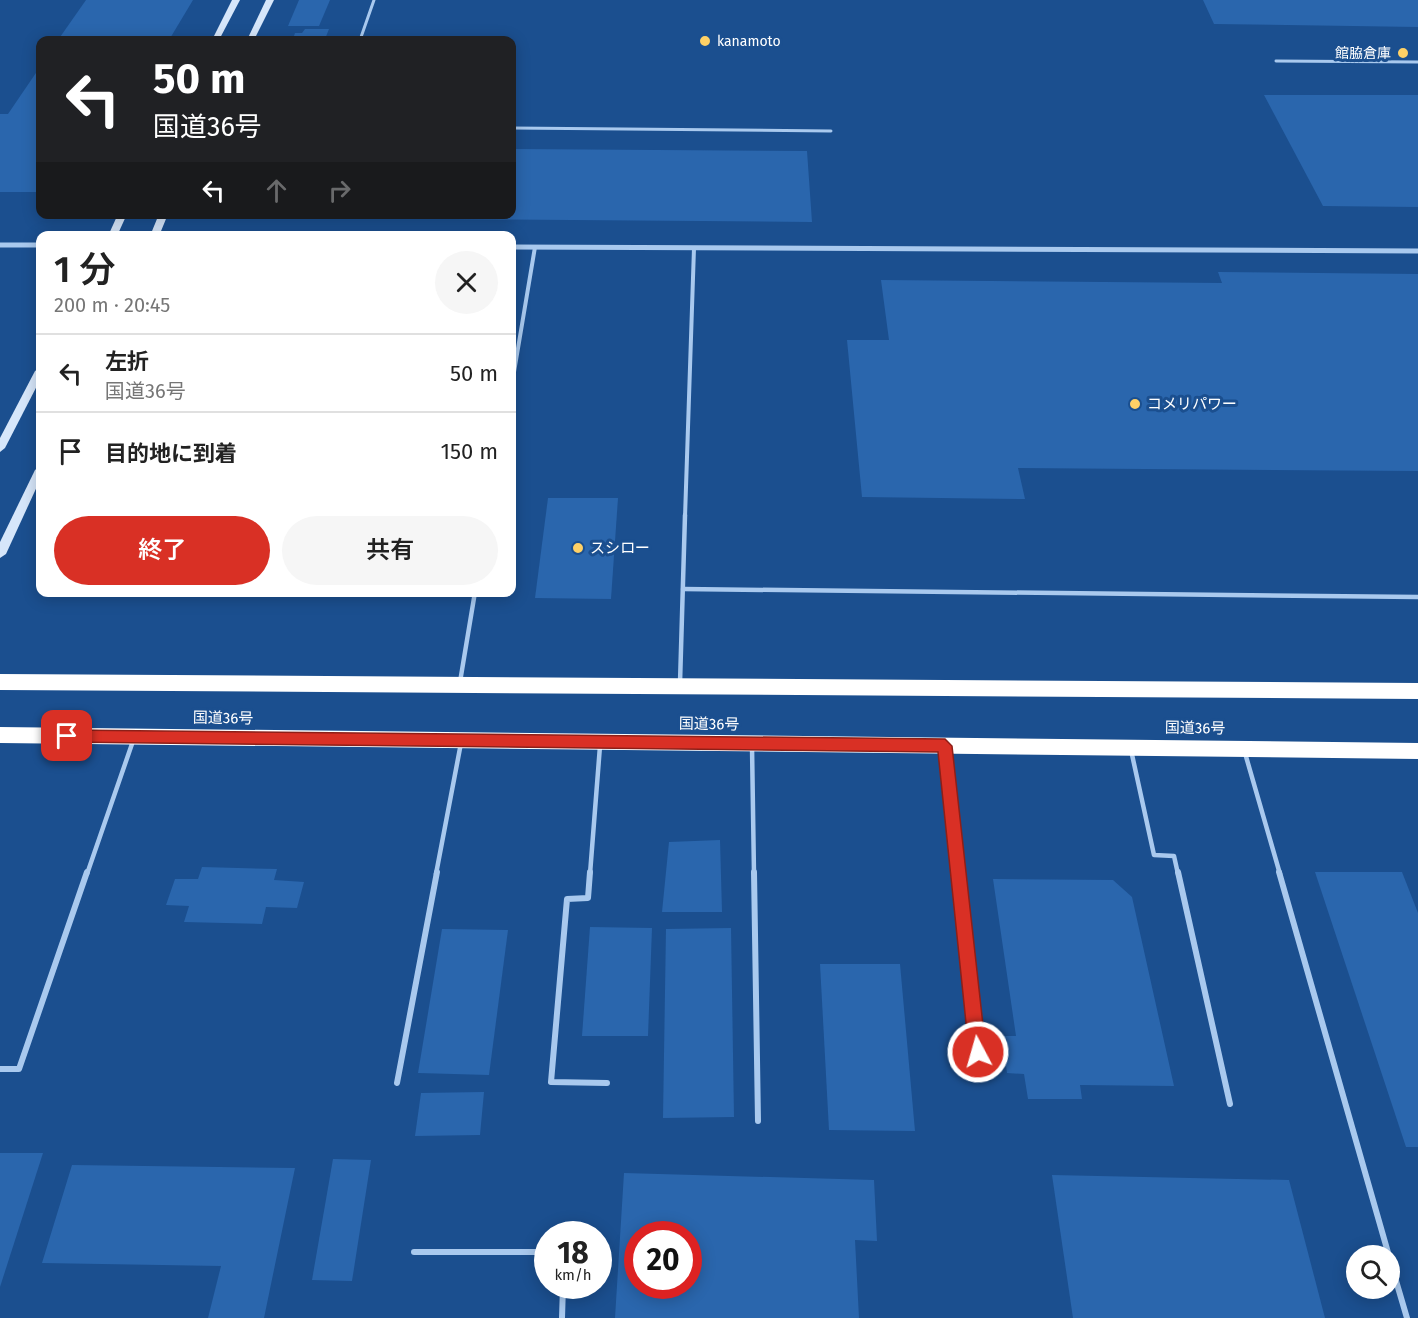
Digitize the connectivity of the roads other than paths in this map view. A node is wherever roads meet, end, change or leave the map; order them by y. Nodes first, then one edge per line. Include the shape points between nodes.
1 (236, 0) edge
2 (270, 0) edge
3 (374, 0) edge
4 (217, 36) edge
5 (252, 36) edge
6 (361, 36) edge
7 (1276, 61) dead end
8 (1418, 62) edge
9 (516, 128) edge
10 (831, 131) dead end
11 (0, 245) edge
12 (36, 245) edge
13 (516, 247) edge
14 (535, 247) junction
15 (694, 248) junction
16 (1418, 252) edge
17 (516, 360) edge
18 (36, 379) edge
19 (0, 448) edge
20 (36, 478) edge
21 (0, 554) edge
22 (684, 589) junction
23 (474, 597) edge
24 (1418, 597) edge
25 (0, 682) edge
26 (459, 685) junction
27 (680, 686) junction
28 (1418, 691) edge
29 (0, 735) edge
30 (134, 737) junction
31 (462, 740) junction
32 (600, 742) junction
33 (752, 744) junction
34 (945, 746) junction
35 (1130, 746) junction
36 (1243, 749) junction
37 (1418, 751) edge
38 (0, 1069) edge
39 (980, 1076) dead end
40 (397, 1083) dead end
41 (607, 1083) dead end
42 (1230, 1104) dead end
43 (758, 1121) dead end
44 (1386, 1245) edge
45 (414, 1252) dead end
46 (534, 1252) edge
47 (1400, 1294) edge
48 (563, 1299) edge
49 (562, 1318) edge
50 (1407, 1318) edge

1 - 4 street
2 - 5 street
3 - 6 lane
7 - 8 lane
9 - 10 lane
11 - 12 street
13 - 14 street
14 - 15 street
14 - 17 lane
15 - 16 street
15 - 22 lane
18 - 19 street
20 - 21 street
22 - 24 lane
22 - 27 lane
23 - 26 lane
25 - 26 highway
26 - 27 highway
27 - 28 highway
29 - 30 highway, 国道36号
30 - 31 highway, 国道36号
30 - 38 lane via 19,1069
31 - 32 highway, 国道36号
31 - 40 lane
32 - 33 highway, 国道36号
32 - 41 lane via 588,898 567,899 551,1082
33 - 34 highway, 国道36号
33 - 43 lane
34 - 35 highway, 国道36号
34 - 39 lane
35 - 36 highway, 国道36号
35 - 42 lane via 1154,855 1174,856
36 - 37 highway, 国道36号
36 - 44 lane
45 - 46 lane
47 - 50 lane
48 - 49 lane

